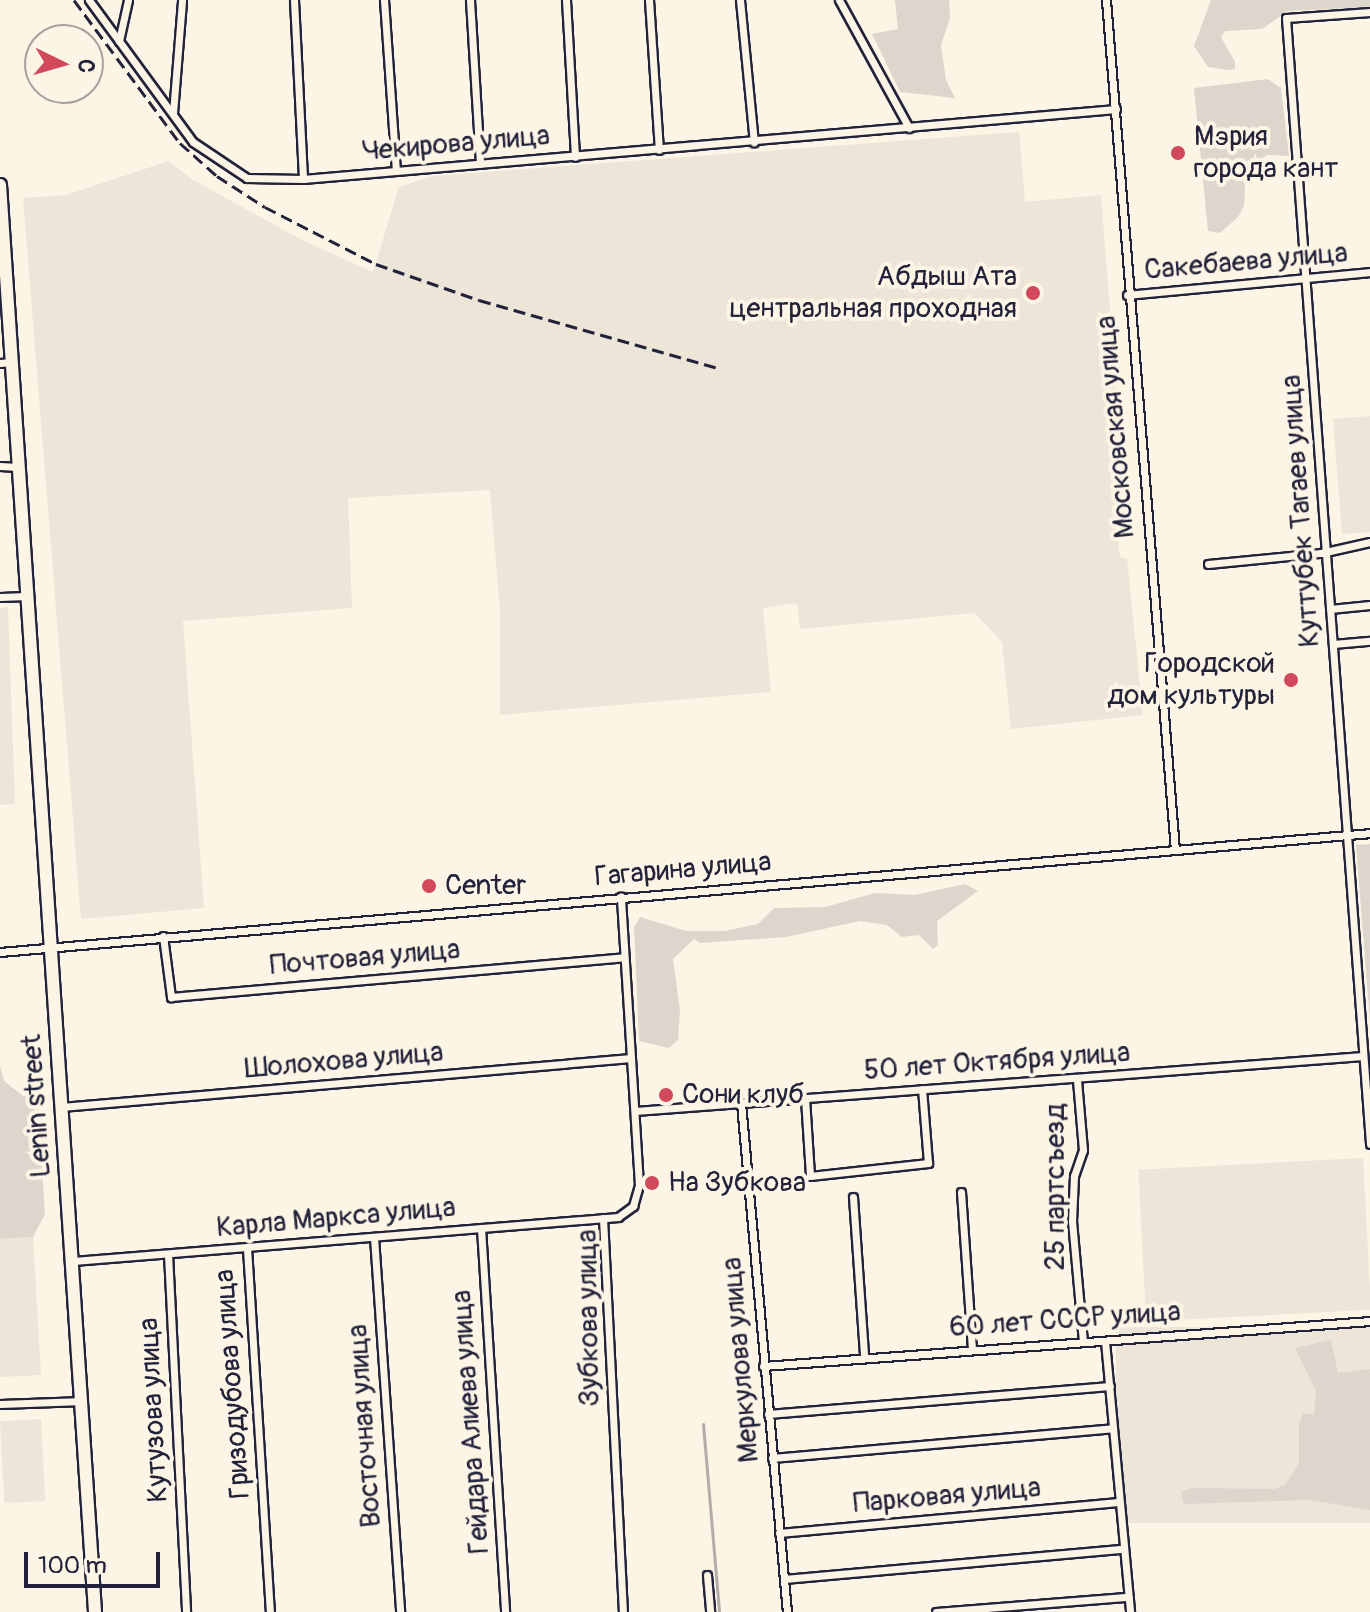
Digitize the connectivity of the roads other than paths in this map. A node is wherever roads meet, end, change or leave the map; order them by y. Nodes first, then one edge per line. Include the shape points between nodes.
1 (89, 0) edge
2 (128, 0) edge
3 (182, 0) edge
4 (294, 0) edge
5 (384, 0) edge
6 (470, 0) edge
7 (566, 0) edge
8 (649, 0) edge
9 (740, 0) edge
10 (839, 0) edge
11 (1106, 0) edge
12 (1370, 12) edge
13 (119, 41) junction
14 (1116, 109) junction
15 (173, 114) junction
16 (909, 128) junction
17 (754, 142) junction
18 (659, 150) junction
19 (575, 157) junction
20 (480, 164) junction
21 (396, 171) junction
22 (303, 179) junction
23 (0, 185) edge
24 (1370, 272) edge
25 (1306, 278) junction
26 (1127, 295) junction
27 (6, 362) edge
28 (0, 466) edge
29 (18, 467) junction
30 (1370, 542) edge
31 (1326, 549) junction
32 (1208, 564) dead end
33 (27, 596) junction
34 (0, 597) edge
35 (1370, 605) edge
36 (1330, 609) junction
37 (1370, 641) edge
38 (1333, 644) junction
39 (1370, 833) edge
40 (1347, 835) junction
41 (1175, 850) junction
42 (621, 897) junction
43 (163, 936) junction
44 (50, 945) junction
45 (0, 952) edge
46 (624, 957) junction
47 (1363, 1056) junction
48 (631, 1058) junction
49 (1077, 1080) junction
50 (922, 1089) junction
51 (805, 1098) junction
52 (741, 1103) junction
53 (61, 1107) junction
54 (635, 1111) junction
55 (1370, 1144) edge
56 (961, 1192) dead end
57 (853, 1197) dead end
58 (603, 1218) junction
59 (481, 1228) junction
60 (374, 1237) junction
61 (247, 1248) junction
62 (168, 1254) junction
63 (73, 1261) junction
64 (1370, 1321) edge
65 (1105, 1341) junction
66 (1083, 1342) junction
67 (972, 1348) junction
68 (864, 1356) junction
69 (763, 1366) junction
70 (1110, 1386) junction
71 (83, 1401) junction
72 (0, 1404) edge
73 (768, 1414) junction
74 (1113, 1428) junction
75 (772, 1458) junction
76 (1119, 1502) junction
77 (779, 1533) junction
78 (1123, 1549) junction
79 (707, 1575) dead end
80 (784, 1579) junction
81 (1128, 1597) junction
82 (95, 1612) edge
83 (186, 1612) edge
84 (270, 1612) edge
85 (400, 1612) edge
86 (505, 1612) edge
87 (623, 1612) edge
88 (710, 1612) edge
89 (787, 1612) edge
90 (936, 1612) edge
91 (1130, 1612) edge

1 - 13 street, Чекирова улица
2 - 13 street
3 - 15 street
4 - 22 street
5 - 21 street
6 - 20 street
7 - 19 street
8 - 18 street
9 - 17 street
10 - 16 street
11 - 14 street, Московская улица
12 - 25 street, Куттубек Тагаев улица via 1286,18
13 - 15 street, Чекирова улица
14 - 16 street, Чекирова улица
14 - 26 street, Московская улица
15 - 22 street, Чекирова улица via 193,142 226,168 247,178
16 - 17 street, Чекирова улица
17 - 18 street, Чекирова улица
18 - 19 street, Чекирова улица
19 - 20 street, Чекирова улица
20 - 21 street, Чекирова улица
21 - 22 street, Чекирова улица
23 - 27 main road
24 - 25 street, Сакебаева улица
25 - 26 street, Сакебаева улица
25 - 31 street, Куттубек Тагаев улица
26 - 41 street, Московская улица
27 - 29 main road
28 - 29 street
29 - 33 main road, Lenin street
30 - 31 street
31 - 32 street
31 - 36 street, Куттубек Тагаев улица
33 - 34 street
33 - 44 main road, Lenin street
35 - 36 street
36 - 38 street, Куттубек Тагаев улица
37 - 38 street
38 - 40 street, Куттубек Тагаев улица
39 - 40 street, Гагарина улица
40 - 41 street, Гагарина улица
40 - 47 street, Куттубек Тагаев улица
41 - 42 street, Гагарина улица
42 - 43 street, Гагарина улица
42 - 46 street, Зубкова улица
43 - 44 street, Гагарина улица
43 - 46 street, Почтовая улица via 171,997
44 - 45 street, Гагарина улица
44 - 53 main road, Lenin street
46 - 48 street, Зубкова улица
47 - 49 street, 50 лет Октября улица
47 - 55 street, Куттубек Тагаев улица
48 - 53 street, Шолохова улица
48 - 54 street, Зубкова улица
49 - 50 street, 50 лет Октября улица
49 - 66 street, 25 партсъезд via 1083,1150 1074,1176 1072,1221
50 - 51 street, 50 лет Октября улица
50 - 51 street via 928,1163 810,1176
51 - 52 street, 50 лет Октября улица
52 - 54 street, 50 лет Октября улица
52 - 69 street, Меркулова улица
53 - 63 main road, Lenin street
54 - 58 street, Зубкова улица via 639,1185 633,1206 618,1217
56 - 67 street
57 - 68 street
58 - 59 street, Карла Маркса улица
58 - 87 street, Зубкова улица
59 - 60 street, Карла Маркса улица
59 - 86 street, Гейдара Алиева улица
60 - 61 street, Карла Маркса улица
60 - 85 street, Восточная улица
61 - 62 street, Карла Маркса улица
61 - 84 street, Гризодубова улица
62 - 63 street, Карла Маркса улица
62 - 83 street, Кутузова улица
63 - 71 main road, Lenin street
64 - 65 street, 60 лет СССР улица
65 - 66 street, 60 лет СССР улица
65 - 70 street
66 - 67 street, 60 лет СССР улица
67 - 68 street, 60 лет СССР улица
68 - 69 street, 60 лет СССР улица
69 - 73 street, Меркулова улица
70 - 73 street
70 - 74 street
71 - 72 street
71 - 82 main road, Lenin street
73 - 75 street, Меркулова улица
74 - 75 street
74 - 76 street
75 - 77 street, Меркулова улица
76 - 77 street, Парковая улица
76 - 78 street
77 - 80 street, Меркулова улица
78 - 80 street
78 - 81 street
79 - 88 street
80 - 89 street, Меркулова улица
81 - 90 street
81 - 91 street

